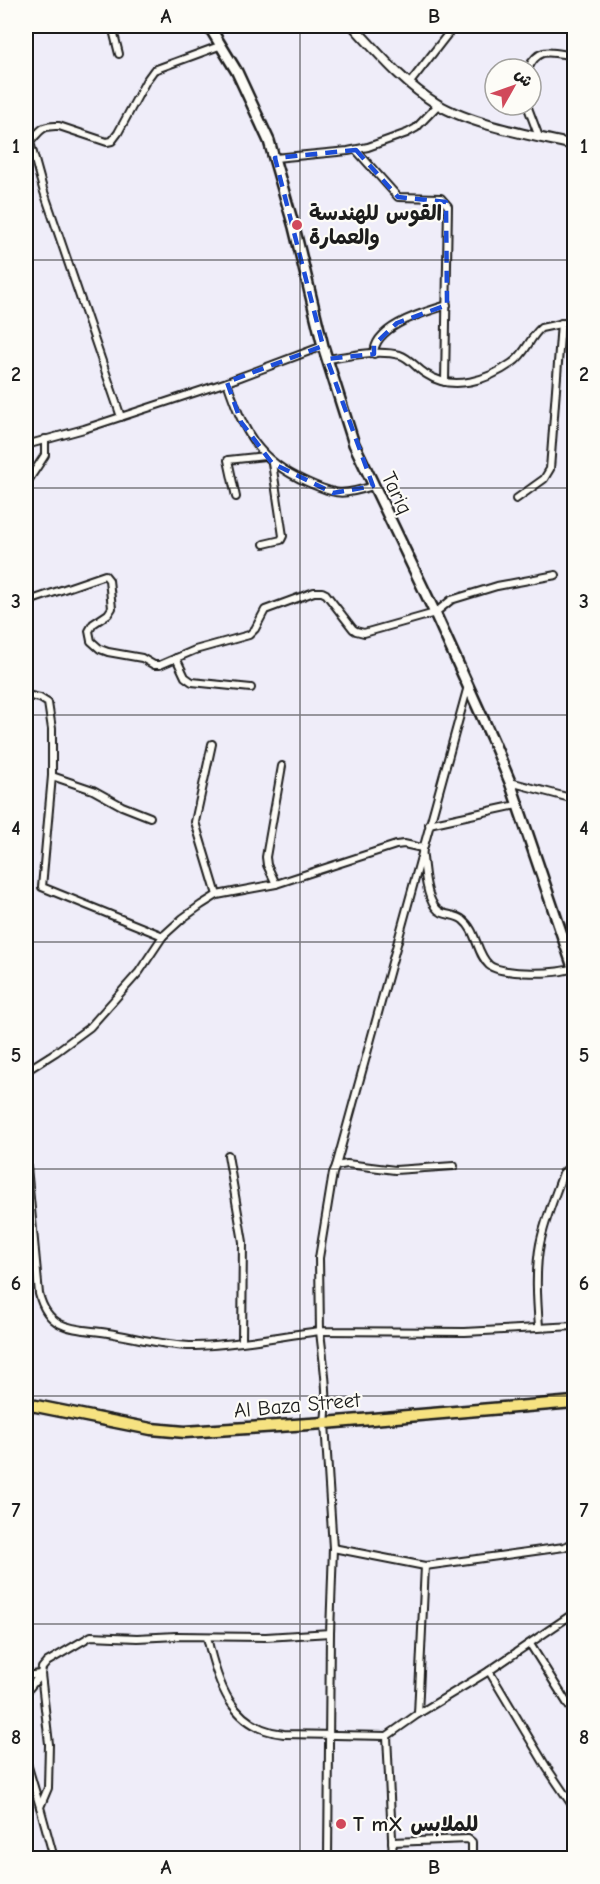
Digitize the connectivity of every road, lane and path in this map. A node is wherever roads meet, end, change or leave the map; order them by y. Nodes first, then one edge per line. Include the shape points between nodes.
1 (112, 26) edge
2 (209, 26) edge
3 (353, 26) edge
4 (454, 26) edge
5 (222, 45) junction
6 (119, 54) dead end
7 (574, 56) edge
8 (535, 57) edge
9 (409, 84) junction
10 (438, 105) junction
11 (532, 117) edge
12 (26, 134) edge
13 (539, 137) junction
14 (30, 142) junction
15 (574, 145) edge
16 (357, 150) junction
17 (275, 158) junction
18 (447, 305) junction
19 (574, 321) edge
20 (561, 323) junction
21 (323, 346) junction
22 (374, 354) junction
23 (327, 359) junction
24 (445, 381) junction
25 (227, 382) junction
26 (121, 417) junction
27 (45, 439) junction
28 (26, 445) edge
29 (265, 456) junction
30 (272, 464) junction
31 (26, 484) edge
32 (373, 486) junction
33 (236, 497) dead end
34 (516, 499) dead end
35 (264, 544) dead end
36 (556, 575) dead end
37 (26, 602) edge
38 (435, 614) junction
39 (176, 658) junction
40 (468, 685) junction
41 (250, 688) dead end
42 (26, 695) edge
43 (212, 744) dead end
44 (282, 766) dead end
45 (52, 776) junction
46 (510, 782) junction
47 (574, 799) edge
48 (517, 806) junction
49 (150, 818) dead end
50 (429, 824) junction
51 (422, 848) junction
52 (276, 884) junction
53 (217, 895) junction
54 (163, 936) junction
55 (574, 968) edge
56 (26, 1071) edge
57 (228, 1155) dead end
58 (26, 1156) edge
59 (336, 1166) junction
60 (454, 1167) dead end
61 (574, 1170) edge
62 (574, 1326) edge
63 (539, 1327) junction
64 (320, 1331) junction
65 (242, 1341) junction
66 (574, 1402) edge
67 (26, 1404) edge
68 (325, 1423) junction
69 (574, 1543) edge
70 (333, 1548) junction
71 (425, 1566) junction
72 (574, 1613) edge
73 (330, 1633) junction
74 (207, 1637) junction
75 (530, 1644) junction
76 (489, 1671) junction
77 (41, 1674) junction
78 (26, 1676) edge
79 (26, 1692) edge
80 (418, 1714) junction
81 (574, 1714) edge
82 (330, 1735) junction
83 (387, 1736) junction
84 (26, 1760) edge
85 (40, 1807) junction
86 (574, 1808) edge
87 (393, 1842) junction
88 (54, 1858) edge
89 (328, 1858) edge
90 (393, 1858) edge
91 (472, 1858) edge

1 - 6 street
2 - 5 main road, Tariq
3 - 9 street
4 - 9 street
5 - 14 street via 154,70 112,141 51,126 44,127
5 - 17 main road, Tariq via 254,105
7 - 8 street via 548,52
9 - 10 street
10 - 13 street via 465,117
10 - 16 street via 407,133
11 - 13 street
12 - 14 street
13 - 15 street
14 - 26 street
16 - 17 street
16 - 18 street via 398,197 441,198 446,202
17 - 21 main road, Tariq
18 - 22 street via 397,323 376,343
18 - 24 street
19 - 20 street
20 - 24 street via 541,328 522,356 499,371 468,382
20 - 34 street via 550,469 544,479
21 - 23 main road, Tariq
21 - 25 street
22 - 23 street
22 - 24 street via 404,356 426,374
23 - 32 main road, Tariq via 354,444
25 - 26 street
25 - 29 street via 242,422
26 - 27 street
27 - 28 street
27 - 31 street via 45,455
29 - 30 street
29 - 33 street via 228,460
30 - 32 street via 333,493 351,493
30 - 35 street via 283,536
32 - 38 main road, Tariq
36 - 38 street via 451,600
37 - 39 street via 105,575 112,609 90,628 94,645 154,664
38 - 39 street via 360,632 352,628 326,594 314,592 265,610 249,635
38 - 40 main road, Tariq
39 - 41 street via 185,677 192,682
40 - 46 main road, Tariq
40 - 50 street
42 - 45 street via 48,703
43 - 53 street via 195,822
44 - 52 street via 266,857
45 - 49 street via 93,790
45 - 54 street via 42,887
46 - 47 street
46 - 48 main road, Tariq
48 - 50 street
48 - 55 main road, Tariq
50 - 51 street
51 - 52 street via 396,845
51 - 55 street via 433,904 443,914 463,920 488,964 528,973
51 - 59 street
52 - 53 street
53 - 54 street
54 - 56 street via 139,972 90,1027
57 - 65 street via 243,1242
58 - 65 street via 39,1294 53,1320 73,1330 166,1344 195,1346
59 - 60 street via 395,1170
59 - 64 street via 319,1258
61 - 63 street via 563,1173 539,1246
62 - 63 street
63 - 64 street via 465,1332
64 - 65 street
64 - 68 street
66 - 68 main road, Al Baza Street
67 - 68 main road, Al Baza Street via 185,1432
68 - 70 street
69 - 71 street
70 - 71 street
70 - 73 street
71 - 80 street
72 - 75 street
73 - 74 street
73 - 82 street
74 - 77 street via 91,1636 47,1662
74 - 82 street via 223,1692 248,1721 269,1732
75 - 76 street
75 - 81 street
76 - 80 street
76 - 86 street
77 - 78 street
77 - 79 street
77 - 85 street via 50,1744 48,1788
80 - 83 street
82 - 83 street
82 - 89 street
83 - 87 street
84 - 85 street
85 - 88 street
87 - 90 street
87 - 91 street via 468,1839 472,1842

